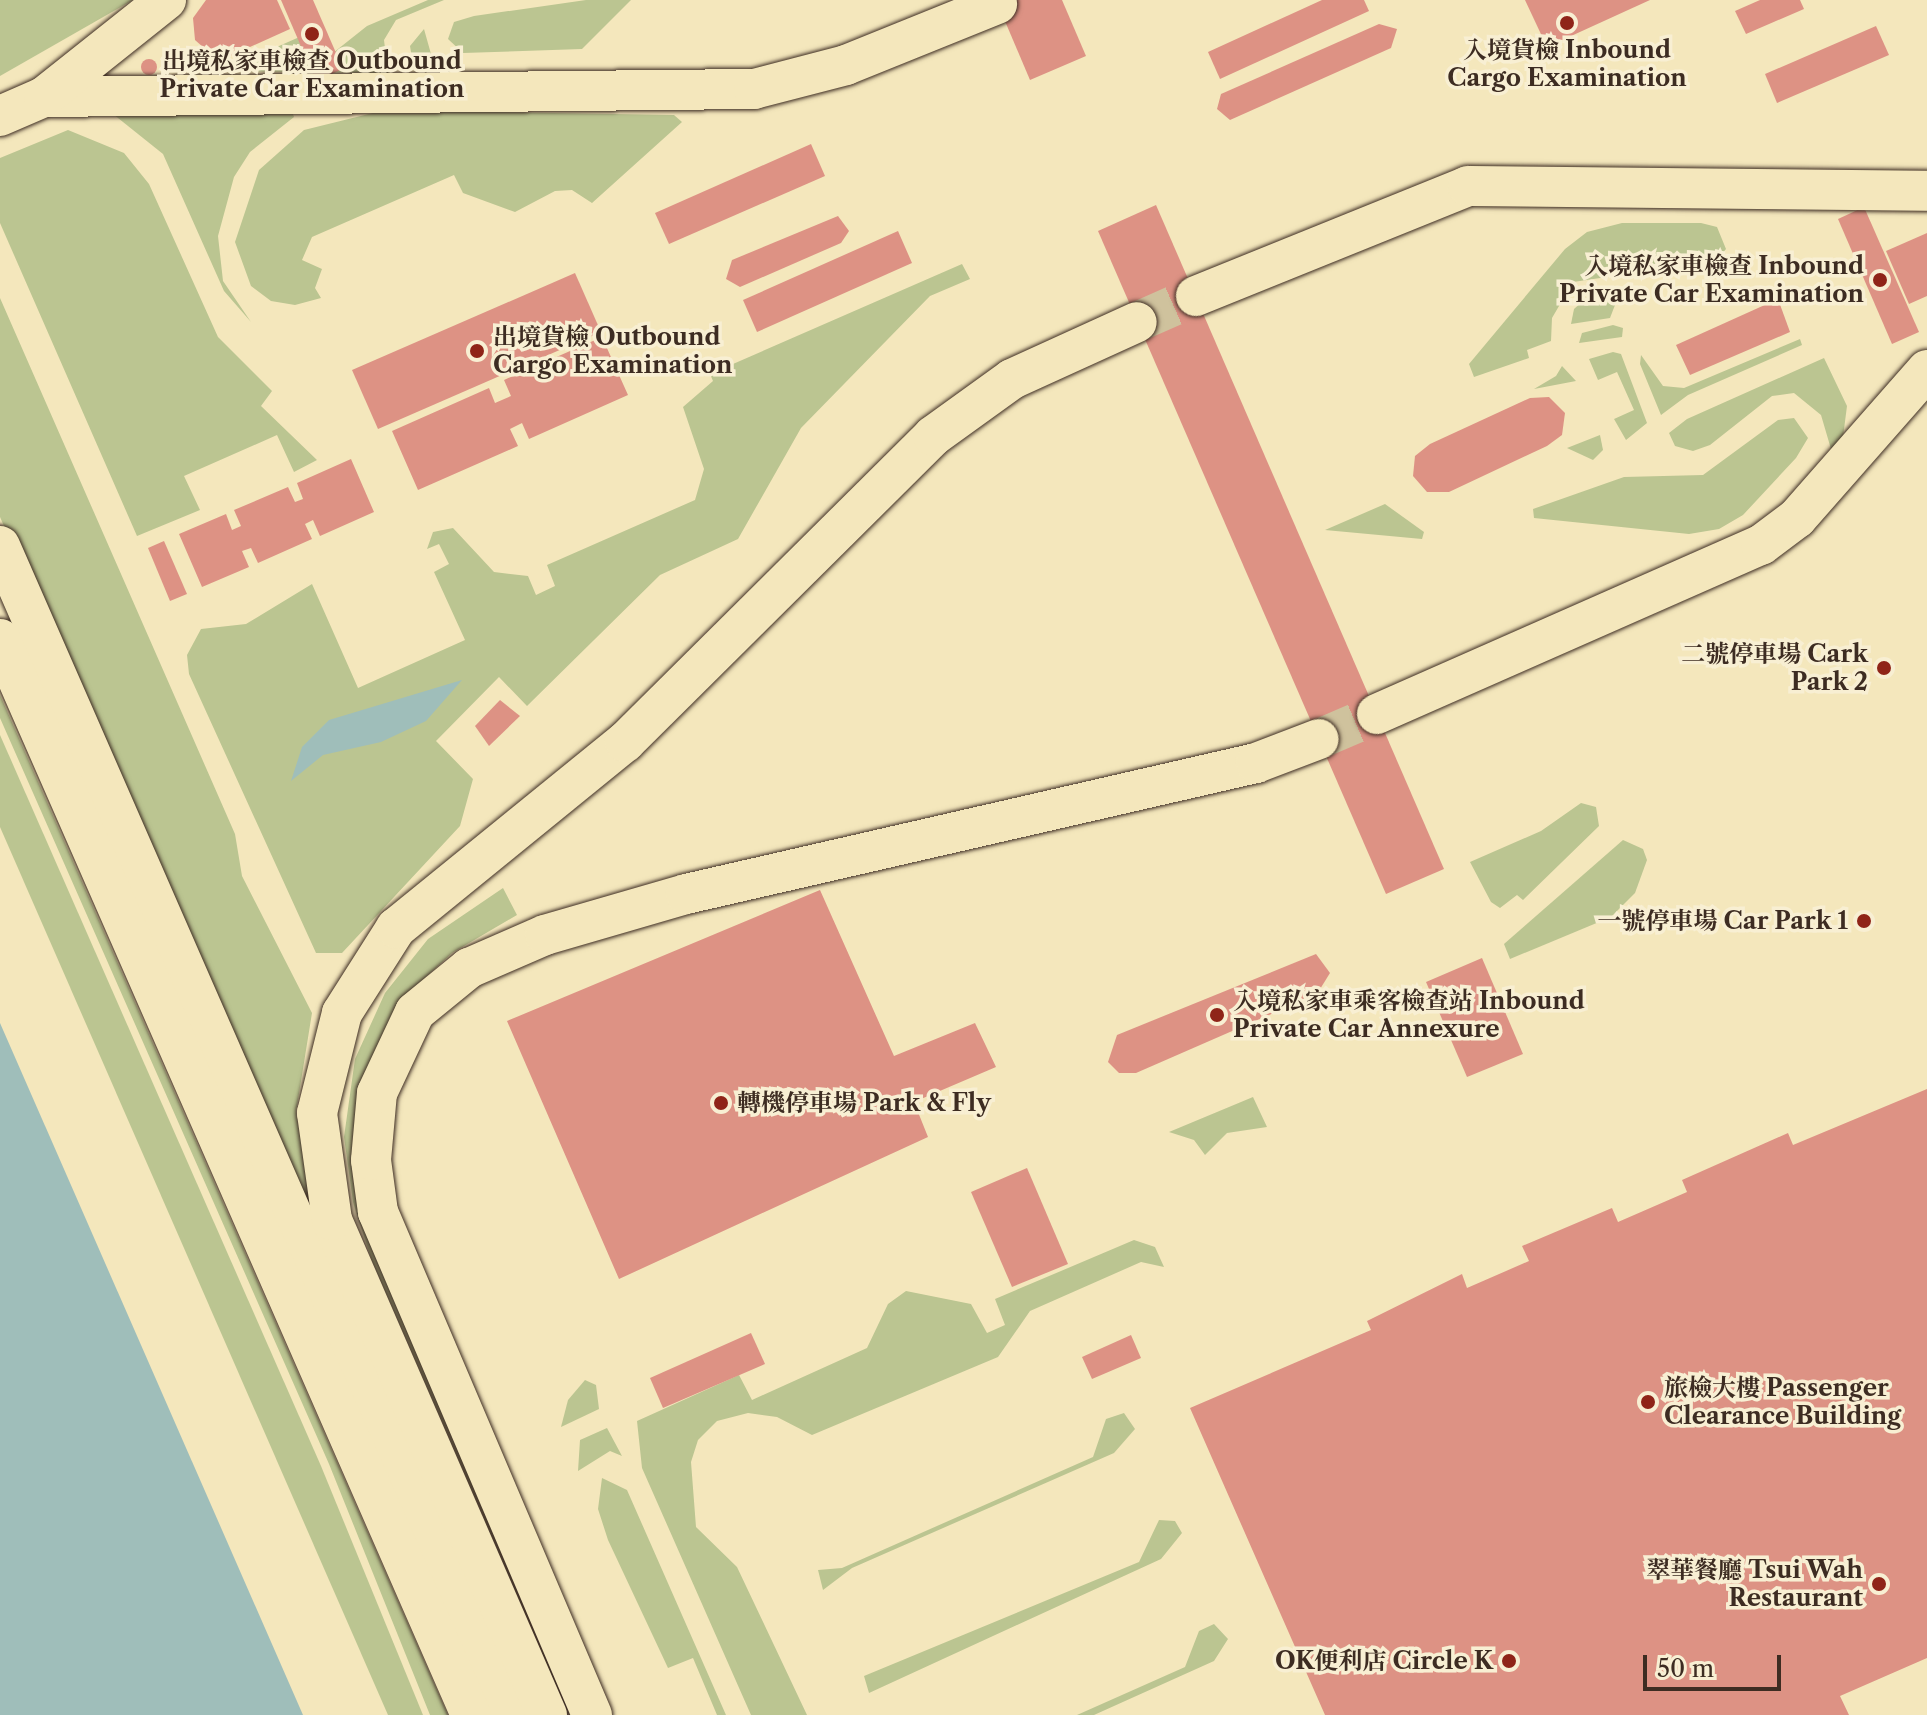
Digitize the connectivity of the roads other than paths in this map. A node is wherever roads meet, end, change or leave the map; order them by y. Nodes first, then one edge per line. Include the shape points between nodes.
1 (166, 0) edge
2 (997, 4) dead end
3 (44, 97) junction
4 (0, 116) edge
5 (1927, 191) edge
6 (1196, 296) tunnel mouth
7 (1137, 322) tunnel mouth
8 (1927, 370) edge
9 (0, 546) edge
10 (0, 639) edge
11 (1377, 714) tunnel mouth
12 (1319, 739) tunnel mouth
13 (471, 1715) edge
14 (511, 1715) edge
15 (547, 1715) edge
16 (592, 1715) edge

1 - 3 highway
2 - 3 highway via 846,65 754,89
3 - 4 highway
5 - 6 highway via 1468,186
7 - 15 highway via 1012,379 933,436 625,742 396,928 342,1013 317,1113 332,1220
8 - 11 highway via 1797,518 1761,545
9 - 14 highway
10 - 13 highway
12 - 16 highway via 1256,763 686,894 545,935 469,968 415,1012 386,1063 374,1108 378,1212

